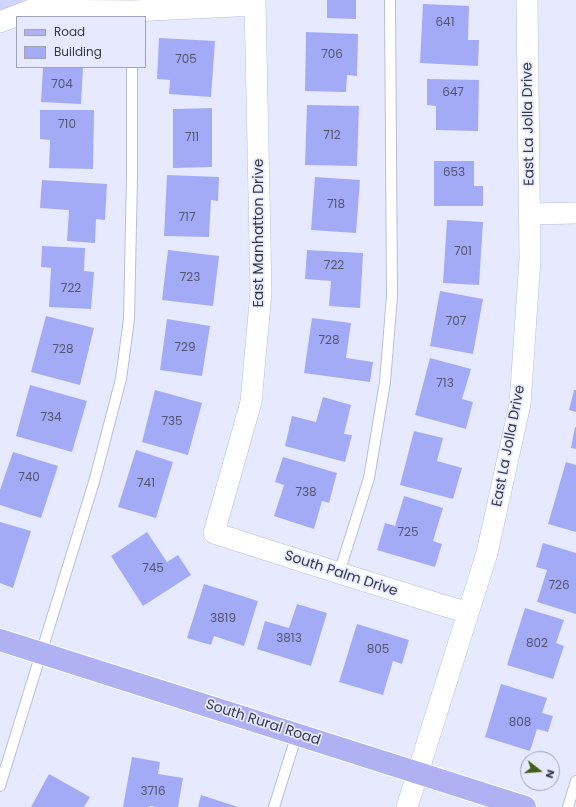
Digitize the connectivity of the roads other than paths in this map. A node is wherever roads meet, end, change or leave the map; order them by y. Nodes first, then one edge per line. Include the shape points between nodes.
1 (390, 0) edge
2 (527, 0) edge
3 (255, 3) edge
4 (132, 9) edge
5 (0, 22) edge
6 (132, 68) edge
7 (576, 213) edge
8 (530, 214) junction
9 (214, 533) joint
10 (339, 574) junction
11 (468, 613) junction
12 (0, 640) edge
13 (41, 653) junction
14 (297, 734) junction
15 (418, 772) junction
16 (576, 781) edge
17 (0, 786) edge
18 (274, 807) edge
19 (407, 807) edge
20 (525, 807) edge
21 (568, 807) edge

1 - 10 lane via 392,296 388,351 369,478
2 - 8 street, East La Jolla Drive
3 - 4 street
3 - 9 street, East Manhatton Drive via 261,292 251,402
4 - 5 street via 31,10
6 - 13 lane via 129,319 121,379 94,482
7 - 8 street
8 - 11 street, East La Jolla Drive via 530,259 520,404 487,553
9 - 10 street, South Palm Drive
10 - 11 street, South Palm Drive
11 - 15 street, East La Jolla Drive
12 - 13 main road, South Rural Road
13 - 14 main road, South Rural Road
13 - 17 lane
14 - 15 main road, South Rural Road
14 - 18 lane
15 - 19 street, East La Jolla Drive
15 - 20 main road, South Rural Road
16 - 21 lane

